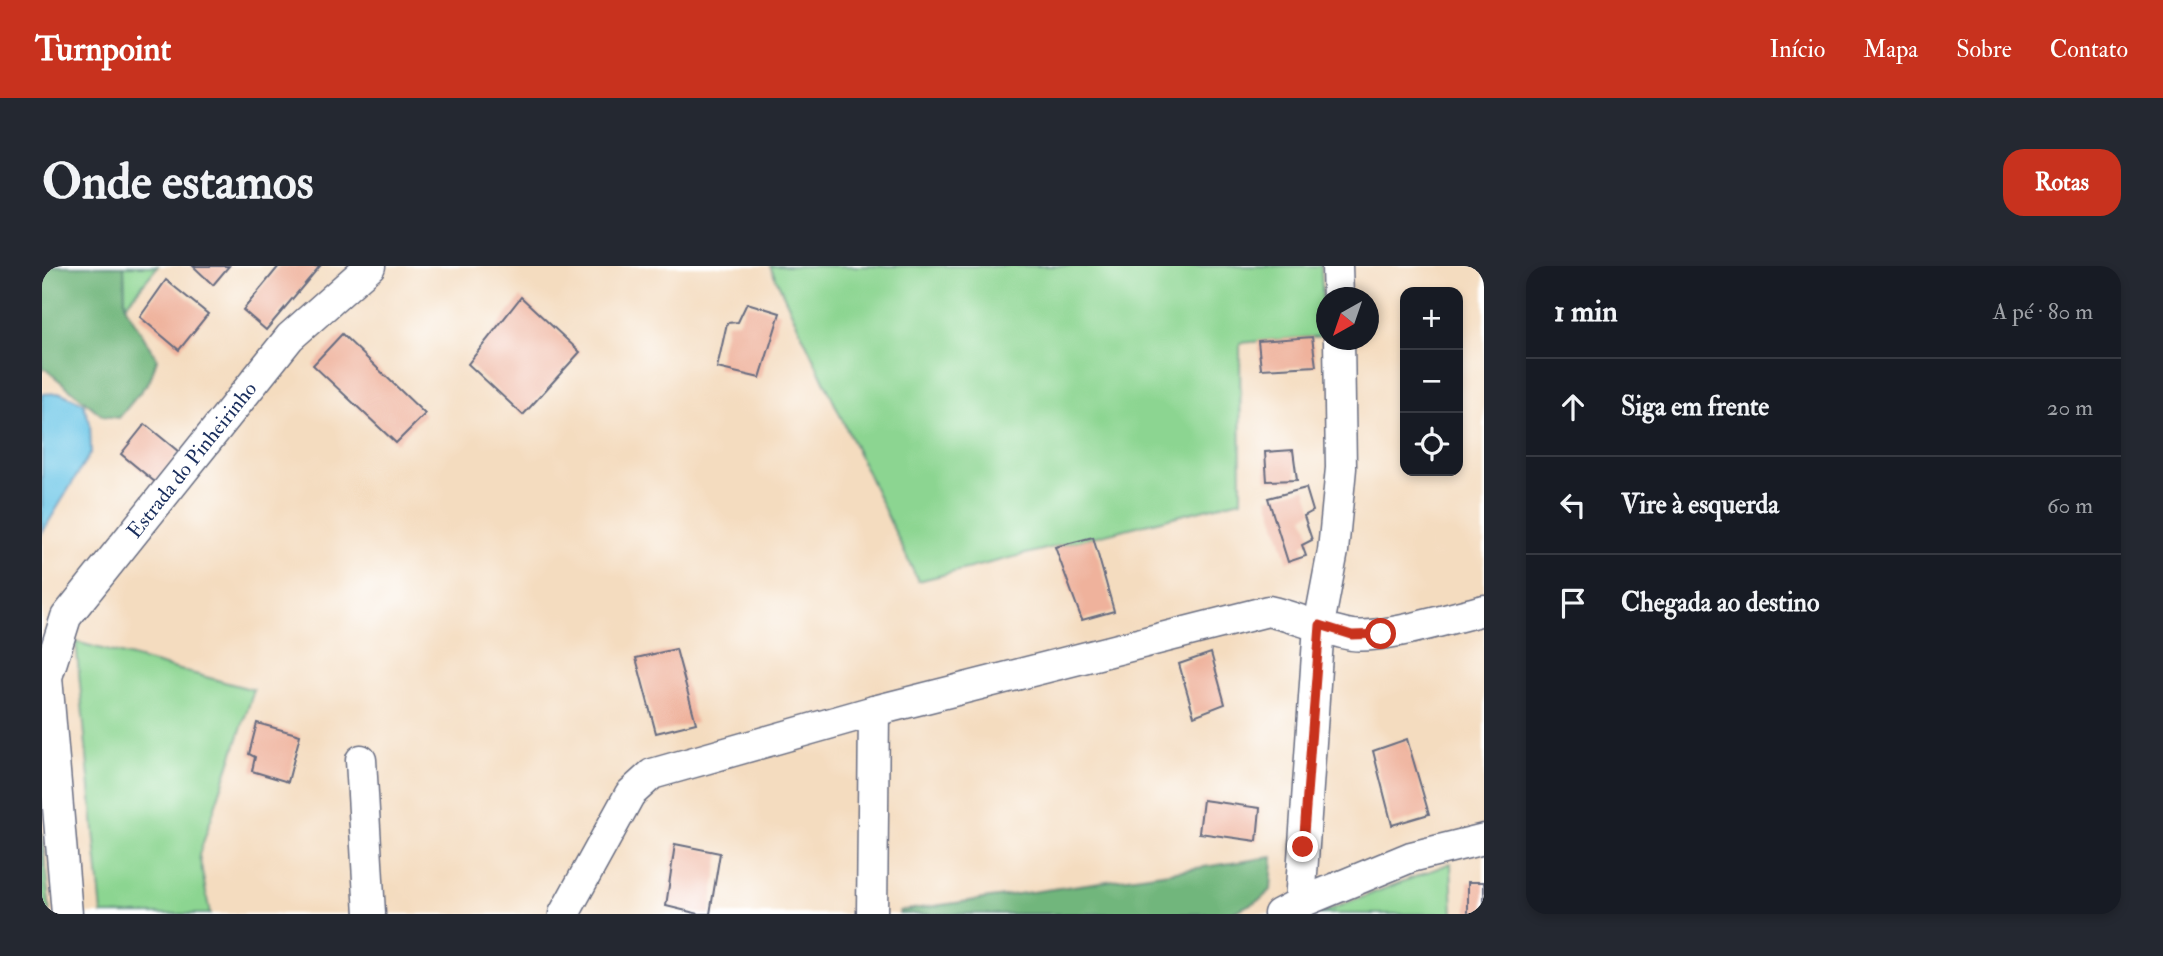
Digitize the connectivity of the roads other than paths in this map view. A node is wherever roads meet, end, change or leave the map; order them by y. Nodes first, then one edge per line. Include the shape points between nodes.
1 (370, 266) edge
2 (1337, 266) edge
3 (1338, 287) edge
4 (1339, 350) edge
5 (1484, 610) edge
6 (1320, 625) junction
7 (874, 711) junction
8 (361, 760) dead end
9 (1484, 839) edge
10 (1290, 908) edge
11 (67, 914) edge
12 (370, 914) edge
13 (564, 914) edge
14 (872, 914) edge

1 - 11 street, Estrada do Pinheirinho via 290,337 66,617 47,677
2 - 3 street
4 - 6 street via 1341,468
5 - 6 street via 1381,634 1352,635
6 - 7 street via 1268,611
6 - 10 street
7 - 13 street via 652,774 630,794
7 - 14 street
8 - 12 street
9 - 10 street via 1410,857

